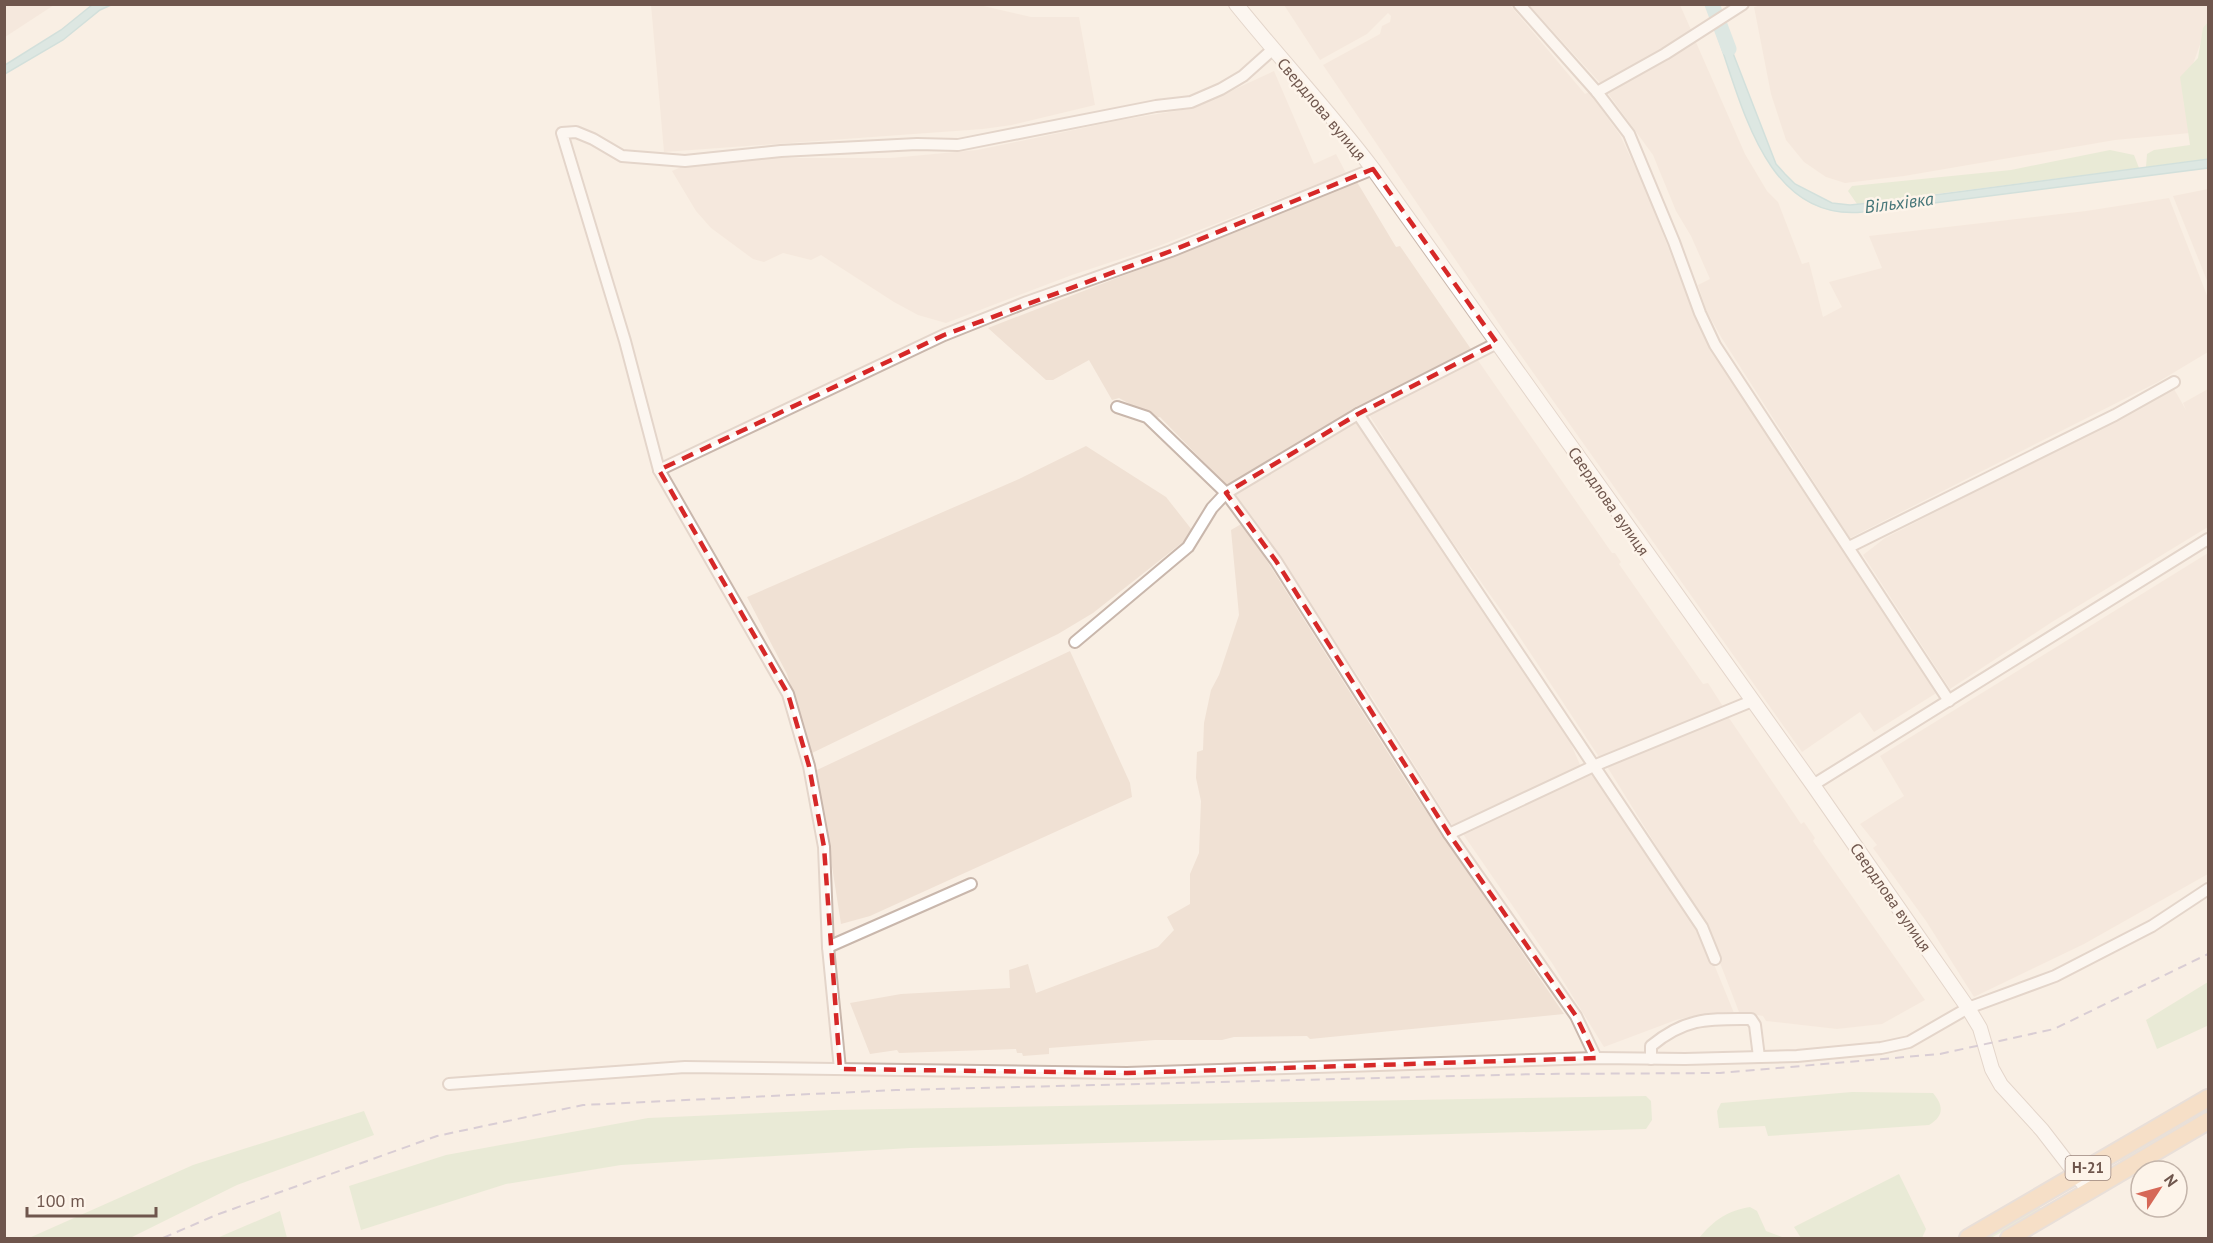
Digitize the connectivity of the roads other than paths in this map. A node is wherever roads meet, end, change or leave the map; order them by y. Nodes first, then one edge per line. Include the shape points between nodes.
1 (1236, 4) edge
2 (1519, 4) edge
3 (1743, 4) edge
4 (1272, 50) junction
5 (1597, 92) junction
6 (1373, 170) junction
7 (1497, 343) junction
8 (2174, 382) dead end
9 (1117, 407) dead end
10 (1358, 414) junction
11 (659, 470) junction
12 (1226, 493) junction
13 (2208, 539) edge
14 (1849, 547) junction
15 (1075, 642) dead end
16 (1752, 701) junction
17 (1949, 701) junction
18 (1596, 765) junction
19 (1814, 785) junction
20 (1449, 834) junction
21 (971, 884) dead end
22 (2208, 889) edge
23 (828, 947) junction
24 (1714, 959) dead end
25 (1968, 1008) junction
26 (1759, 1057) junction
27 (1596, 1058) junction
28 (1651, 1059) junction
29 (840, 1070) junction
30 (449, 1084) dead end
31 (2208, 1098) edge
32 (2208, 1121) edge
33 (2077, 1174) junction
34 (2089, 1191) junction
35 (1968, 1239) edge
36 (2008, 1239) edge

1 - 4 street, Свердлова вулиця
2 - 5 street
3 - 5 street
4 - 6 street, Свердлова вулиця via 1334,117
4 - 11 street via 1243,75 1191,102 958,145 917,144 685,161 622,156 576,132 562,133 625,340
5 - 14 street via 1629,134 1715,345
6 - 7 street, Свердлова вулиця
6 - 11 street via 1171,252 944,334
7 - 10 street
7 - 16 street, Свердлова вулиця
8 - 14 street
9 - 12 street via 1147,417
10 - 12 street
10 - 18 street
11 - 23 street via 788,694 809,766 824,847
12 - 15 street via 1188,547
12 - 20 street via 1276,561
13 - 17 street
14 - 17 street
16 - 18 street
16 - 19 street, Свердлова вулиця
17 - 19 street
18 - 20 street
18 - 24 street via 1702,927
19 - 25 street, Свердлова вулиця
20 - 27 street via 1576,1016
21 - 23 street
22 - 25 street via 2098,955
23 - 29 street
25 - 26 street via 1909,1042
25 - 33 street, Свердлова вулиця via 1980,1028 2001,1085
26 - 28 street
26 - 28 street via 1751,1019 1701,1019 1664,1035 1652,1046
27 - 28 street
27 - 29 street via 1127,1073
29 - 30 street via 685,1067
31 - 33 main road, Н-21
32 - 34 main road, Н-21
33 - 34 street, Свердлова вулиця
33 - 35 main road, Н-21
34 - 36 main road, Н-21

